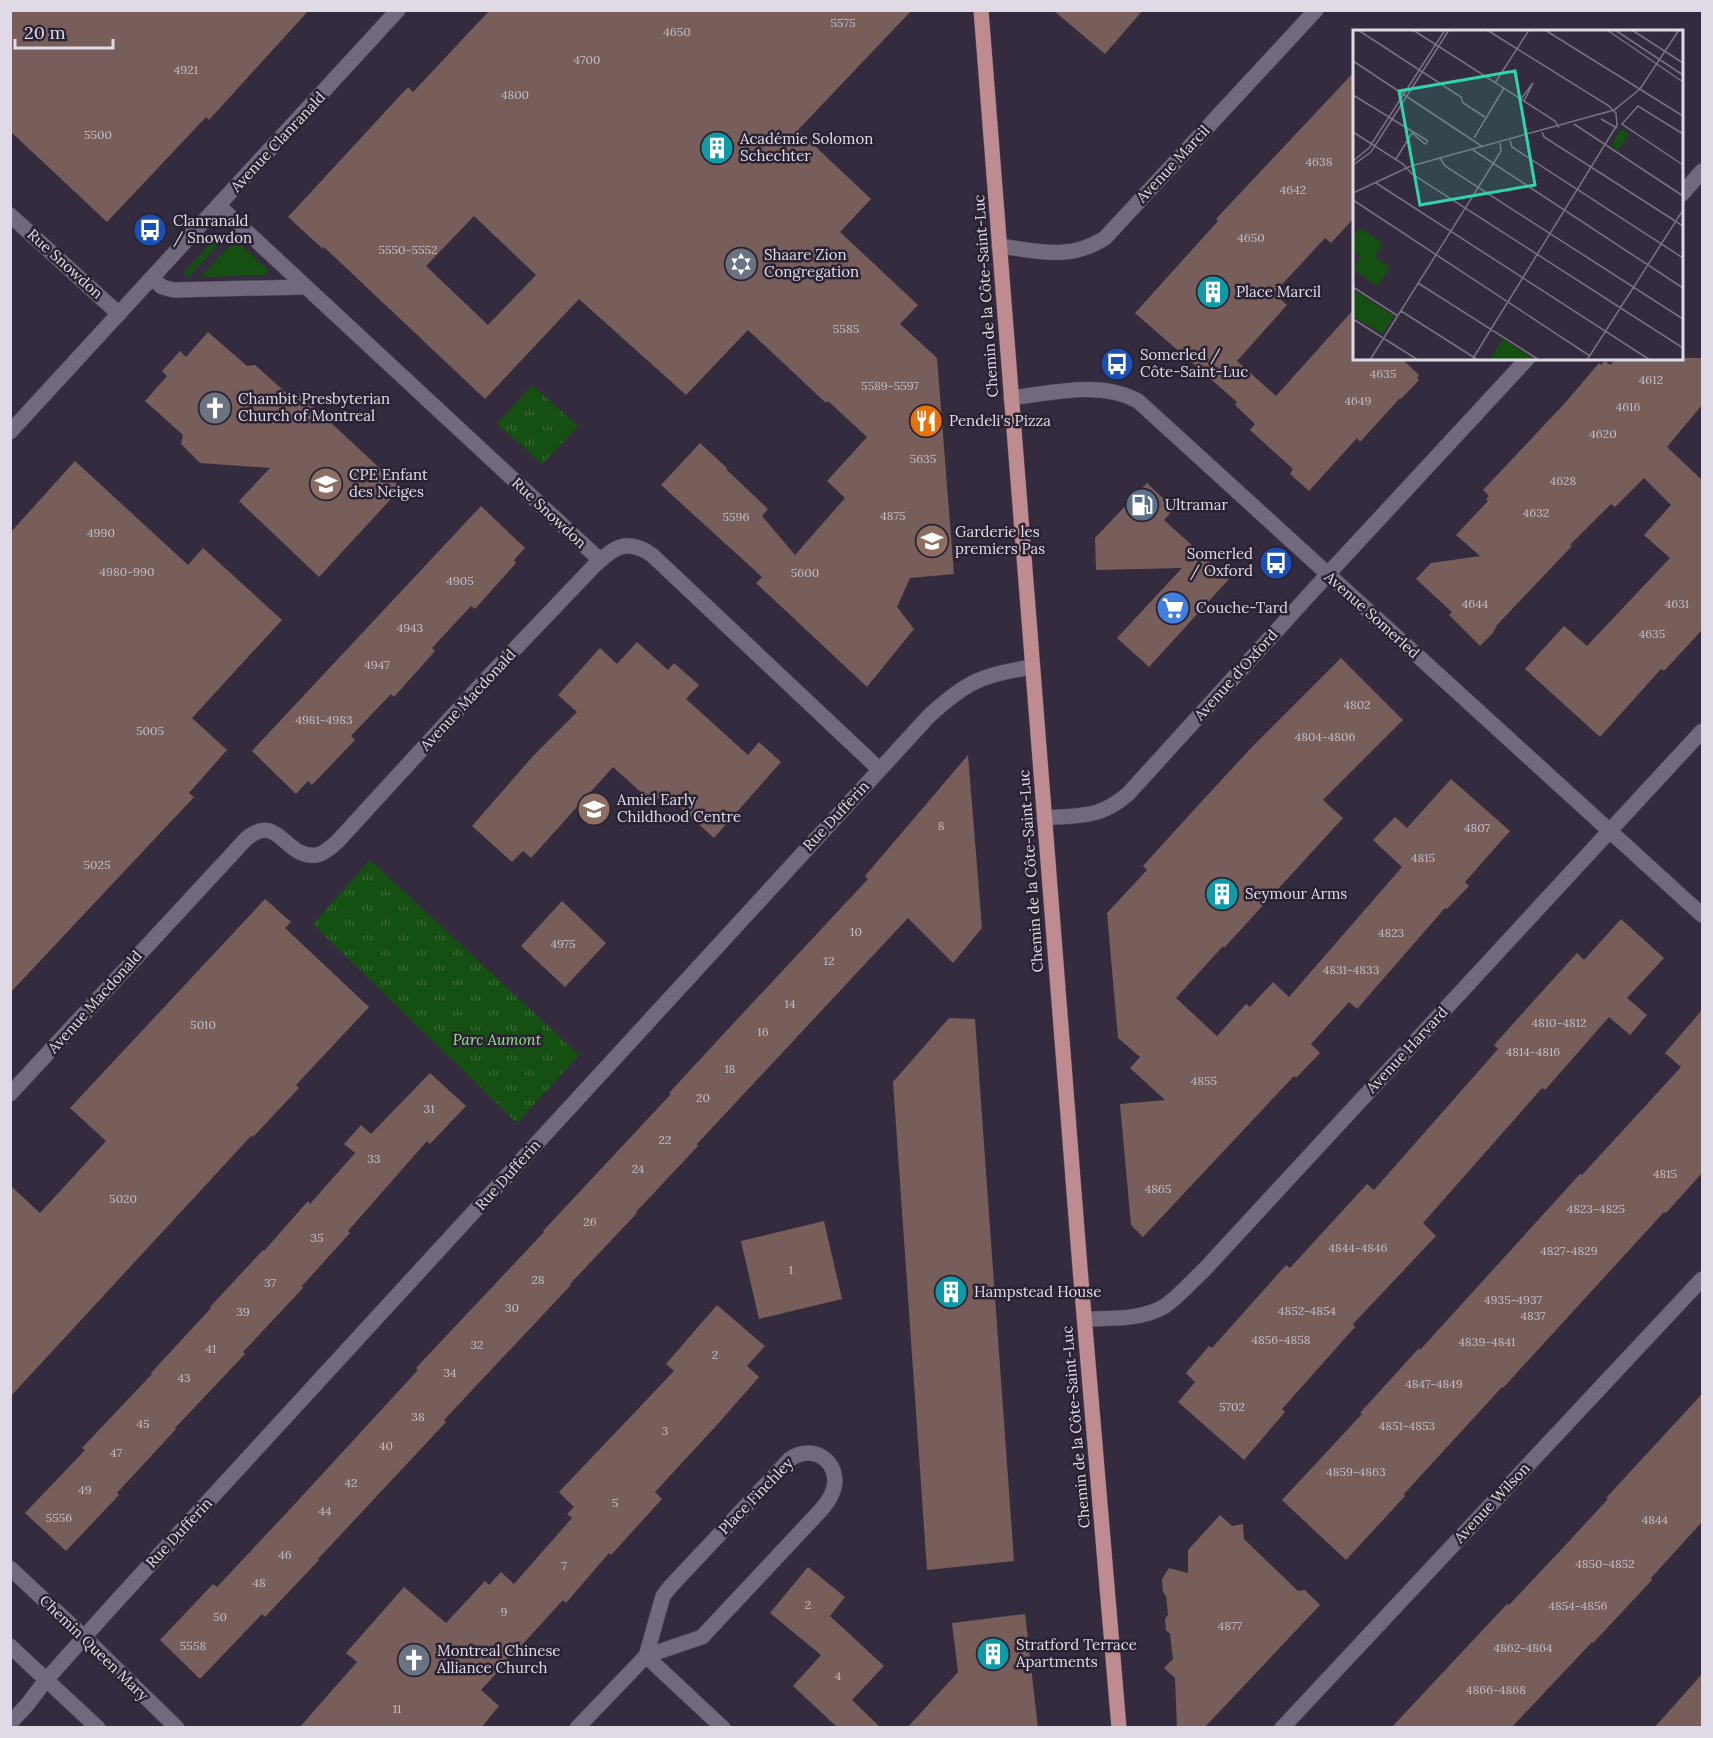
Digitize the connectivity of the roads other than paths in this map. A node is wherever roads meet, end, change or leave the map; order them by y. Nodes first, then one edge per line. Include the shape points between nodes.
1 (398, 10) edge
2 (981, 10) edge
3 (1316, 10) edge
4 (1702, 171) edge
5 (1683, 193) edge
6 (219, 206) junction
7 (10, 215) edge
8 (999, 246) junction
9 (152, 278) junction
10 (305, 287) junction
11 (119, 314) junction
12 (1526, 360) edge
13 (1011, 398) junction
14 (10, 432) edge
15 (600, 560) junction
16 (1328, 574) junction
17 (1032, 667) junction
18 (1702, 731) edge
19 (879, 769) junction
20 (1044, 818) junction
21 (1610, 831) junction
22 (1702, 915) edge
23 (10, 1094) edge
24 (1702, 1279) edge
25 (1085, 1319) junction
26 (10, 1568) edge
27 (84, 1637) junction
28 (10, 1646) edge
29 (646, 1656) junction
30 (46, 1680) junction
31 (10, 1723) edge
32 (98, 1728) edge
33 (177, 1728) edge
34 (577, 1728) edge
35 (723, 1728) edge
36 (1119, 1728) edge
37 (1282, 1728) edge

1 - 6 street, Avenue Clanranald
2 - 8 main road, Chemin de la Côte-Saint-Luc
3 - 8 street, Avenue Marcil via 1105,238 1064,254
4 - 5 street
6 - 9 street, Avenue Clanranald
6 - 10 street, Rue Snowdon
7 - 11 street, Rue Snowdon
8 - 13 main road, Chemin de la Côte-Saint-Luc
9 - 10 street via 174,290
9 - 11 street, Avenue Clanranald
10 - 15 street, Rue Snowdon
11 - 14 street, Avenue Clanranald
12 - 16 street, Avenue d'Oxford
13 - 16 street, Avenue Somerled via 1094,389 1138,401
13 - 17 main road, Chemin de la Côte-Saint-Luc
15 - 19 street, Rue Snowdon via 626,545 644,549
15 - 23 street, Avenue Macdonald via 337,842 317,855 297,851 264,830 246,839
16 - 20 street, Avenue d'Oxford via 1128,794 1092,814
16 - 21 street, Avenue Somerled
17 - 19 street, Rue Dufferin via 998,672 959,689
17 - 20 main road, Chemin de la Côte-Saint-Luc
18 - 21 street, Avenue Harvard
19 - 27 street, Rue Dufferin
20 - 25 main road, Chemin de la Côte-Saint-Luc
21 - 22 street, Avenue Somerled
21 - 25 street, Avenue Harvard via 1179,1294 1149,1313
24 - 37 street, Avenue Wilson
25 - 36 main road, Chemin de la Côte-Saint-Luc
26 - 27 street, Chemin Queen Mary
27 - 30 street, Rue Dufferin
27 - 33 street, Chemin Queen Mary
28 - 30 street
29 - 29 street, Place Finchley via 702,1637 821,1510 835,1481 825,1459 805,1452 790,1459 670,1587 663,1596
29 - 34 street
29 - 35 street
30 - 31 street, Rue Dufferin
30 - 32 street

